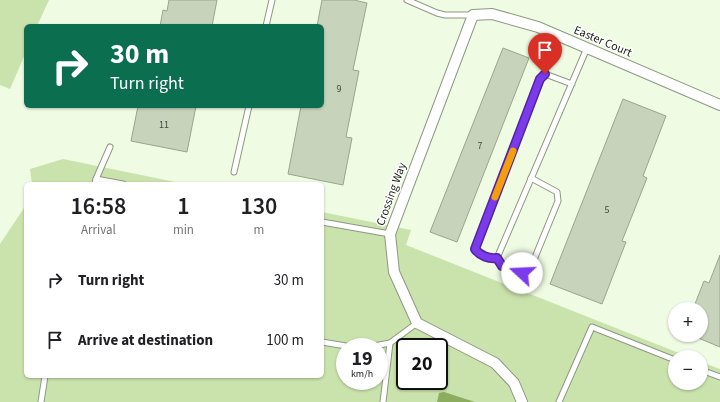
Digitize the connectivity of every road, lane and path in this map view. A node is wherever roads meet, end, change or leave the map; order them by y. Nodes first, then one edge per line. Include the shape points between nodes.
1 (272, 0) edge
2 (407, 0) edge
3 (473, 15) junction
4 (266, 24) edge
5 (587, 48) junction
6 (572, 84) junction
7 (720, 105) edge
8 (248, 108) edge
9 (110, 147) dead end
10 (234, 172) dead end
11 (531, 178) junction
12 (96, 181) edge
13 (324, 222) edge
14 (390, 234) junction
15 (497, 258) junction
16 (417, 323) junction
17 (324, 342) edge
18 (390, 343) joint
19 (336, 344) edge
20 (668, 357) edge
21 (708, 373) edge
22 (720, 377) edge
23 (44, 378) edge
24 (41, 402) edge
25 (383, 402) edge
26 (522, 402) edge
27 (559, 402) edge

1 - 4 lane
2 - 3 lane via 445,15
3 - 5 street, Easter Court via 504,16
3 - 14 street, Crossing Way
5 - 6 lane
5 - 7 street, Easter Court
6 - 11 lane
6 - 15 lane via 545,74 540,79 475,249 478,253
8 - 10 lane
9 - 12 lane
11 - 15 lane
11 - 15 lane via 557,192 558,201 529,272 522,273 502,266
13 - 14 lane
14 - 16 street, Crossing Way via 394,272
16 - 18 lane
16 - 26 street via 495,363 514,383
17 - 19 lane
18 - 25 lane
20 - 27 lane via 592,327
21 - 22 lane
23 - 24 lane

